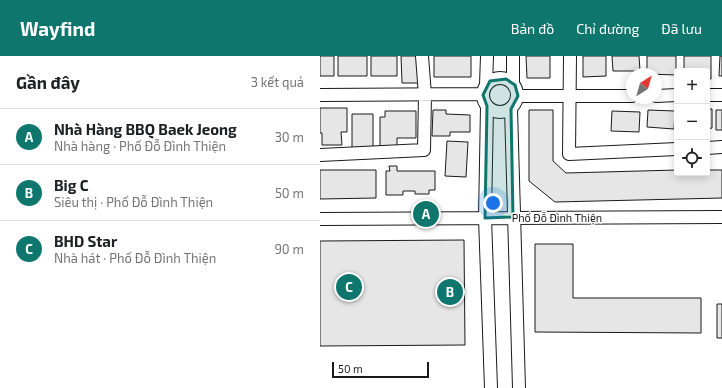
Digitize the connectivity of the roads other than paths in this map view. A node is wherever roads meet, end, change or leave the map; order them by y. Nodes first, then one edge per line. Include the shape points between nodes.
1 (422, 56) edge
2 (486, 56) edge
3 (513, 56) edge
4 (570, 56) edge
5 (513, 83) junction
6 (425, 94) junction
7 (320, 95) edge
8 (486, 95) junction
9 (674, 95) edge
10 (710, 95) edge
11 (722, 95) edge
12 (518, 96) junction
13 (570, 96) junction
14 (626, 96) edge
15 (662, 96) edge
16 (511, 109) junction
17 (722, 147) edge
18 (710, 148) edge
19 (674, 149) edge
20 (320, 155) edge
21 (513, 217) junction
22 (722, 217) edge
23 (485, 218) junction
24 (320, 219) edge
25 (490, 388) edge
26 (519, 388) edge

1 - 6 street
2 - 8 street
3 - 5 street
4 - 13 street
5 - 8 street via 501,78 490,81
5 - 12 street
6 - 7 street
6 - 8 street
6 - 20 street via 424,150
8 - 16 street via 491,110 503,112
8 - 23 street
9 - 15 street
10 - 11 street
12 - 13 street
12 - 16 street
13 - 14 street
13 - 19 street via 569,154
16 - 21 street
17 - 18 street
21 - 22 street, Phố Đỗ Đình Thiện
21 - 23 street, Phố Đỗ Đình Thiện
21 - 26 street
23 - 24 street, Phố Đỗ Đình Thiện
23 - 25 street

